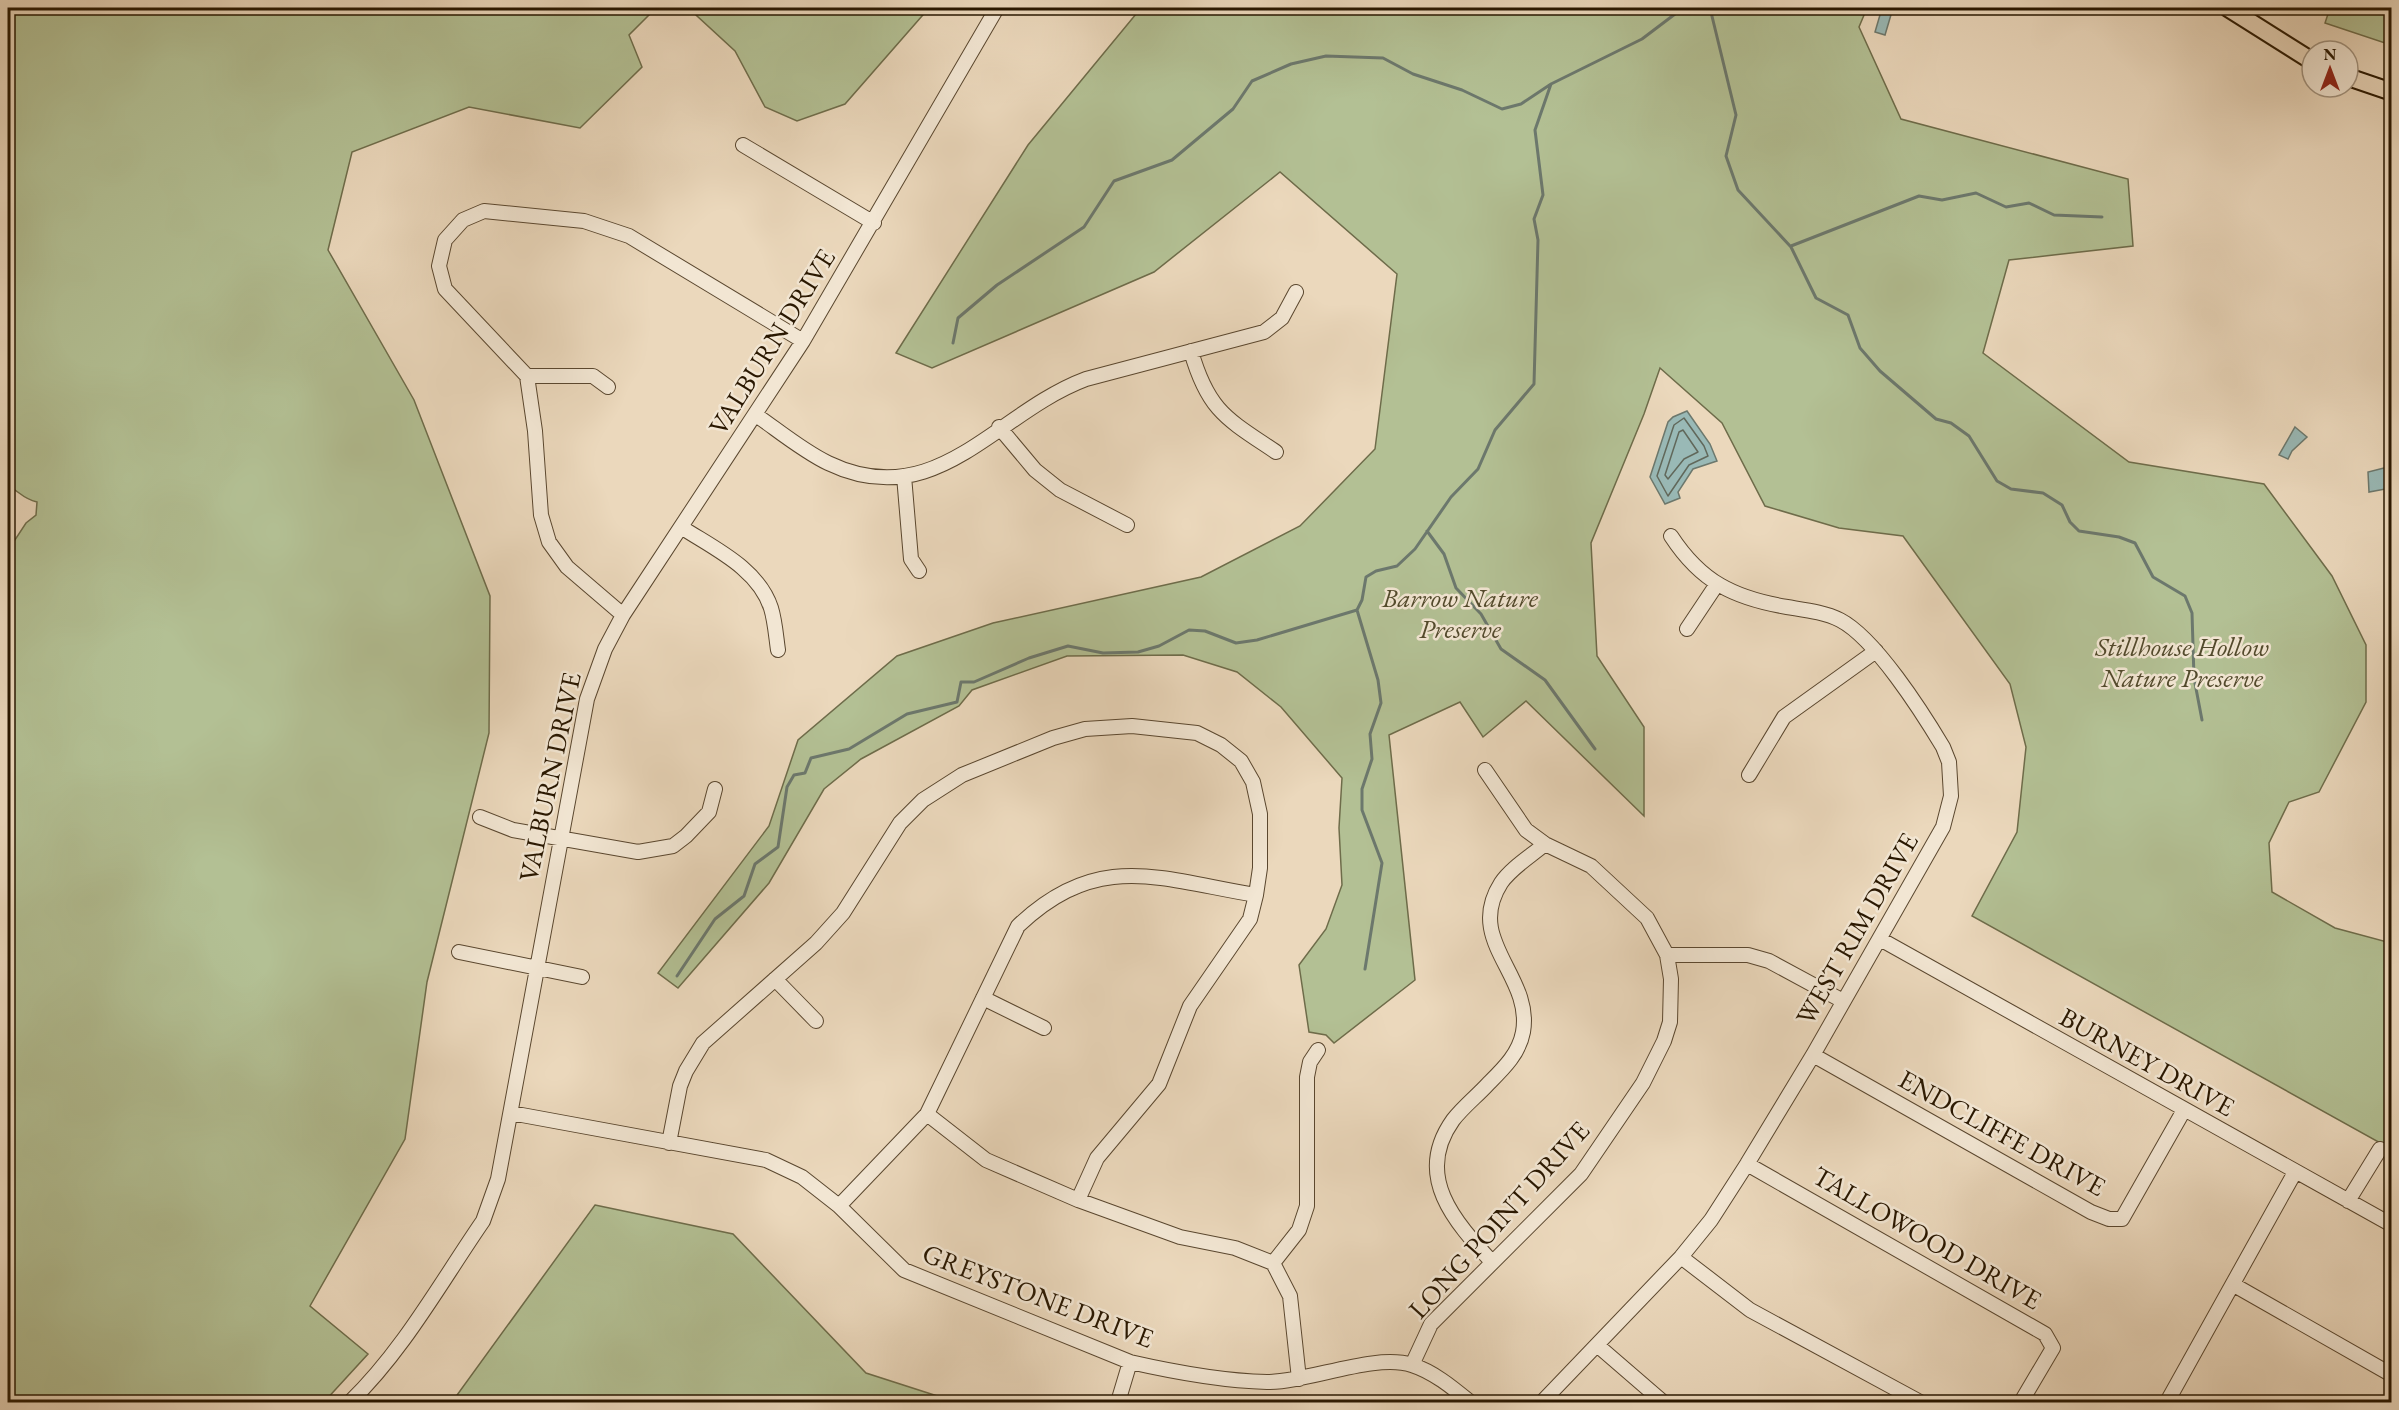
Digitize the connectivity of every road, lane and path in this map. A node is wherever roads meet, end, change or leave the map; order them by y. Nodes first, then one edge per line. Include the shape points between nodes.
1 (998, 8) edge
2 (2228, 8) edge
3 (2300, 53) edge
4 (2360, 81) edge
5 (2391, 92) edge
6 (743, 145) dead end
7 (874, 223) junction
8 (1296, 292) dead end
9 (803, 341) junction
10 (1191, 351) junction
11 (527, 376) junction
12 (608, 387) dead end
13 (756, 415) junction
14 (999, 427) junction
15 (1276, 452) dead end
16 (904, 476) junction
17 (1127, 525) dead end
18 (681, 527) junction
19 (1671, 536) dead end
20 (919, 571) dead end
21 (1717, 584) junction
22 (623, 615) junction
23 (1687, 629) dead end
24 (778, 650) dead end
25 (1876, 651) junction
26 (1485, 770) dead end
27 (1749, 775) dead end
28 (716, 789) dead end
29 (480, 817) dead end
30 (559, 838) junction
31 (1545, 844) junction
32 (1256, 895) junction
33 (1880, 939) junction
34 (459, 952) dead end
35 (1667, 955) junction
36 (535, 966) junction
37 (582, 978) dead end
38 (776, 979) junction
39 (982, 998) junction
40 (1843, 1001) junction
41 (816, 1021) dead end
42 (1044, 1028) dead end
43 (1318, 1050) dead end
44 (1813, 1055) junction
45 (2184, 1110) junction
46 (511, 1113) junction
47 (927, 1114) junction
48 (669, 1143) junction
49 (2380, 1149) dead end
50 (1747, 1164) junction
51 (2295, 1172) junction
52 (1078, 1200) junction
53 (2349, 1201) junction
54 (838, 1206) junction
55 (2391, 1225) edge
56 (1681, 1257) junction
57 (1492, 1262) junction
58 (1274, 1263) junction
59 (2234, 1285) junction
60 (1597, 1345) junction
61 (1130, 1362) junction
62 (1412, 1365) junction
63 (2391, 1375) edge
64 (1299, 1379) junction
65 (2171, 1401) edge
66 (350, 1402) edge
67 (1119, 1402) edge
68 (1470, 1402) edge
69 (1542, 1402) edge
70 (1663, 1402) edge
71 (1920, 1402) edge
72 (2021, 1402) edge

1 - 7 street, VALBURN DRIVE
2 - 3 main road
4 - 5 main road
6 - 7 street
7 - 9 street, VALBURN DRIVE
8 - 10 street via 1282,318 1264,332
9 - 11 street via 629,236 584,220 484,211 463,220 445,240 440,266 445,289
9 - 13 street, VALBURN DRIVE
10 - 14 street via 1060,389
10 - 15 street via 1200,382 1224,417
11 - 12 street via 593,376
11 - 22 street via 542,515 549,542 567,567
13 - 16 street via 844,470 870,477
13 - 18 street, VALBURN DRIVE
14 - 16 street via 954,461 932,471
14 - 17 street via 1035,470 1060,490
16 - 20 street via 911,560
18 - 22 street, VALBURN DRIVE
18 - 24 street via 744,569 760,586 770,606
19 - 21 street, WEST RIM DRIVE via 1700,572
21 - 23 street
21 - 25 street, WEST RIM DRIVE via 1743,597 1841,620
22 - 30 street, VALBURN DRIVE via 587,699
25 - 27 street via 1784,717
25 - 33 street, WEST RIM DRIVE via 1943,747 1949,762 1951,796 1943,826
26 - 31 street, LONG POINT DRIVE via 1526,830
28 - 30 street via 709,812 673,846 638,852
29 - 30 street via 513,830
30 - 36 street, VALBURN DRIVE
31 - 35 street, LONG POINT DRIVE via 1591,866 1613,885 1647,918
31 - 57 street via 1502,881 1489,919 1497,950 1523,1004 1521,1039 1503,1068 1455,1118 1440,1146 1442,1197 1464,1232
32 - 38 street via 1260,814 1252,782 1241,761 1197,733 1132,726 1084,729 962,776 923,800 900,823 843,913
32 - 39 street via 1139,876 1105,876 1080,883 1039,906 1018,926
32 - 52 street via 1250,919 1190,1006 1159,1084 1097,1158
33 - 40 street, WEST RIM DRIVE
33 - 45 street, BURNEY DRIVE
34 - 36 street
35 - 40 street via 1748,955 1769,961
35 - 57 street, LONG POINT DRIVE via 1670,1022 1643,1083 1581,1174
36 - 37 street
36 - 46 street, VALBURN DRIVE
38 - 41 street
38 - 48 street via 717,1029 693,1056 680,1086
39 - 42 street
39 - 47 street
40 - 44 street, WEST RIM DRIVE
43 - 58 street via 1307,1077 1307,1206 1299,1230
44 - 45 street, ENDCLIFFE DRIVE via 2109,1219 2122,1219
44 - 50 street, WEST RIM DRIVE
45 - 51 street, BURNEY DRIVE
46 - 48 street, GREYSTONE DRIVE
46 - 66 street, VALBURN DRIVE via 498,1179 483,1221 402,1340
47 - 52 street via 987,1160
47 - 54 street
48 - 54 street, GREYSTONE DRIVE via 766,1160 802,1177
49 - 53 street
50 - 56 street, WEST RIM DRIVE via 1712,1220
50 - 72 street, TALLOWOOD DRIVE via 2045,1334 2053,1348
51 - 53 street, BURNEY DRIVE
51 - 59 street
52 - 58 street via 1180,1237 1235,1248
53 - 55 street, BURNEY DRIVE
54 - 61 street, GREYSTONE DRIVE via 904,1270
56 - 60 street, WEST RIM DRIVE
56 - 71 street via 1750,1310
57 - 62 street, LONG POINT DRIVE via 1431,1324
58 - 64 street via 1290,1296
59 - 63 street
59 - 65 street
60 - 69 street, WEST RIM DRIVE
60 - 70 street
61 - 64 street, GREYSTONE DRIVE via 1233,1379
61 - 67 street
62 - 64 street, GREYSTONE DRIVE via 1393,1363
62 - 68 street, GREYSTONE DRIVE

